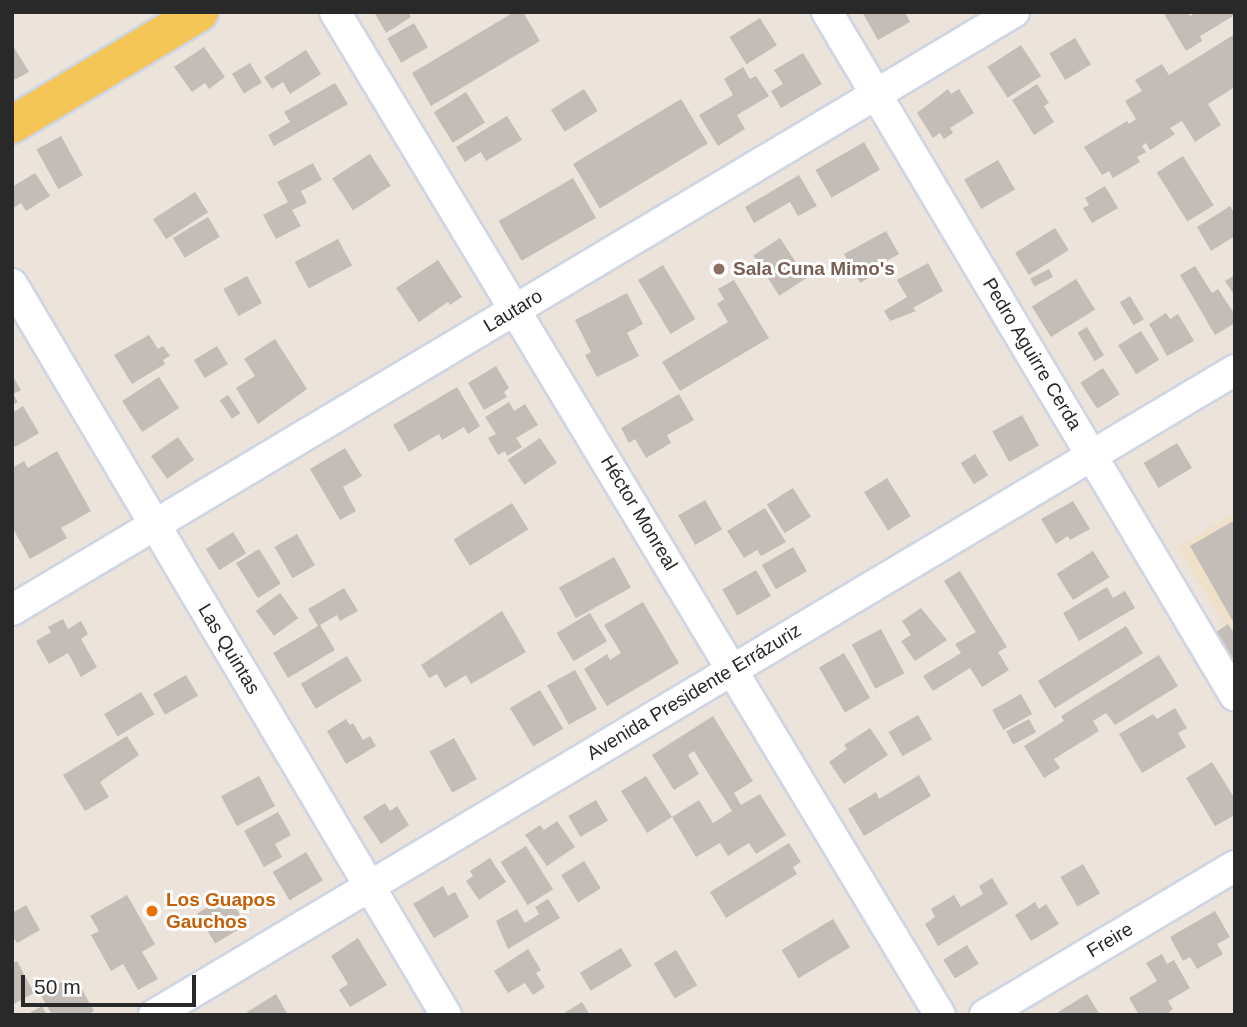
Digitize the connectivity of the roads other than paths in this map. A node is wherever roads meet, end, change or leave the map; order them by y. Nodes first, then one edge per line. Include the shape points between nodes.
1 (199, 12) edge
2 (335, 12) edge
3 (827, 12) edge
4 (1014, 12) edge
5 (877, 94) junction
6 (12, 124) edge
7 (12, 284) edge
8 (516, 310) junction
9 (1235, 370) edge
10 (1092, 455) junction
11 (155, 525) junction
12 (12, 610) edge
13 (733, 669) junction
14 (1235, 696) edge
15 (1235, 866) edge
16 (369, 886) junction
17 (154, 1015) edge
18 (446, 1015) edge
19 (940, 1015) edge
20 (985, 1015) edge

1 - 6 main road
2 - 8 street, Héctor Monreal
3 - 5 street, Pedro Aguirre Cerda
4 - 5 street, Lautaro
5 - 8 street, Lautaro
5 - 10 street, Pedro Aguirre Cerda
7 - 11 street, Las Quintas
8 - 11 street, Lautaro
8 - 13 street, Héctor Monreal
9 - 10 street, Avenida Presidente Errázuriz
10 - 13 street, Avenida Presidente Errázuriz
10 - 14 street, Pedro Aguirre Cerda
11 - 12 street, Lautaro
11 - 16 street, Las Quintas
13 - 16 street, Avenida Presidente Errázuriz
13 - 19 street, Héctor Monreal
15 - 20 street, Freire
16 - 17 street, Avenida Presidente Errázuriz
16 - 18 street, Las Quintas

